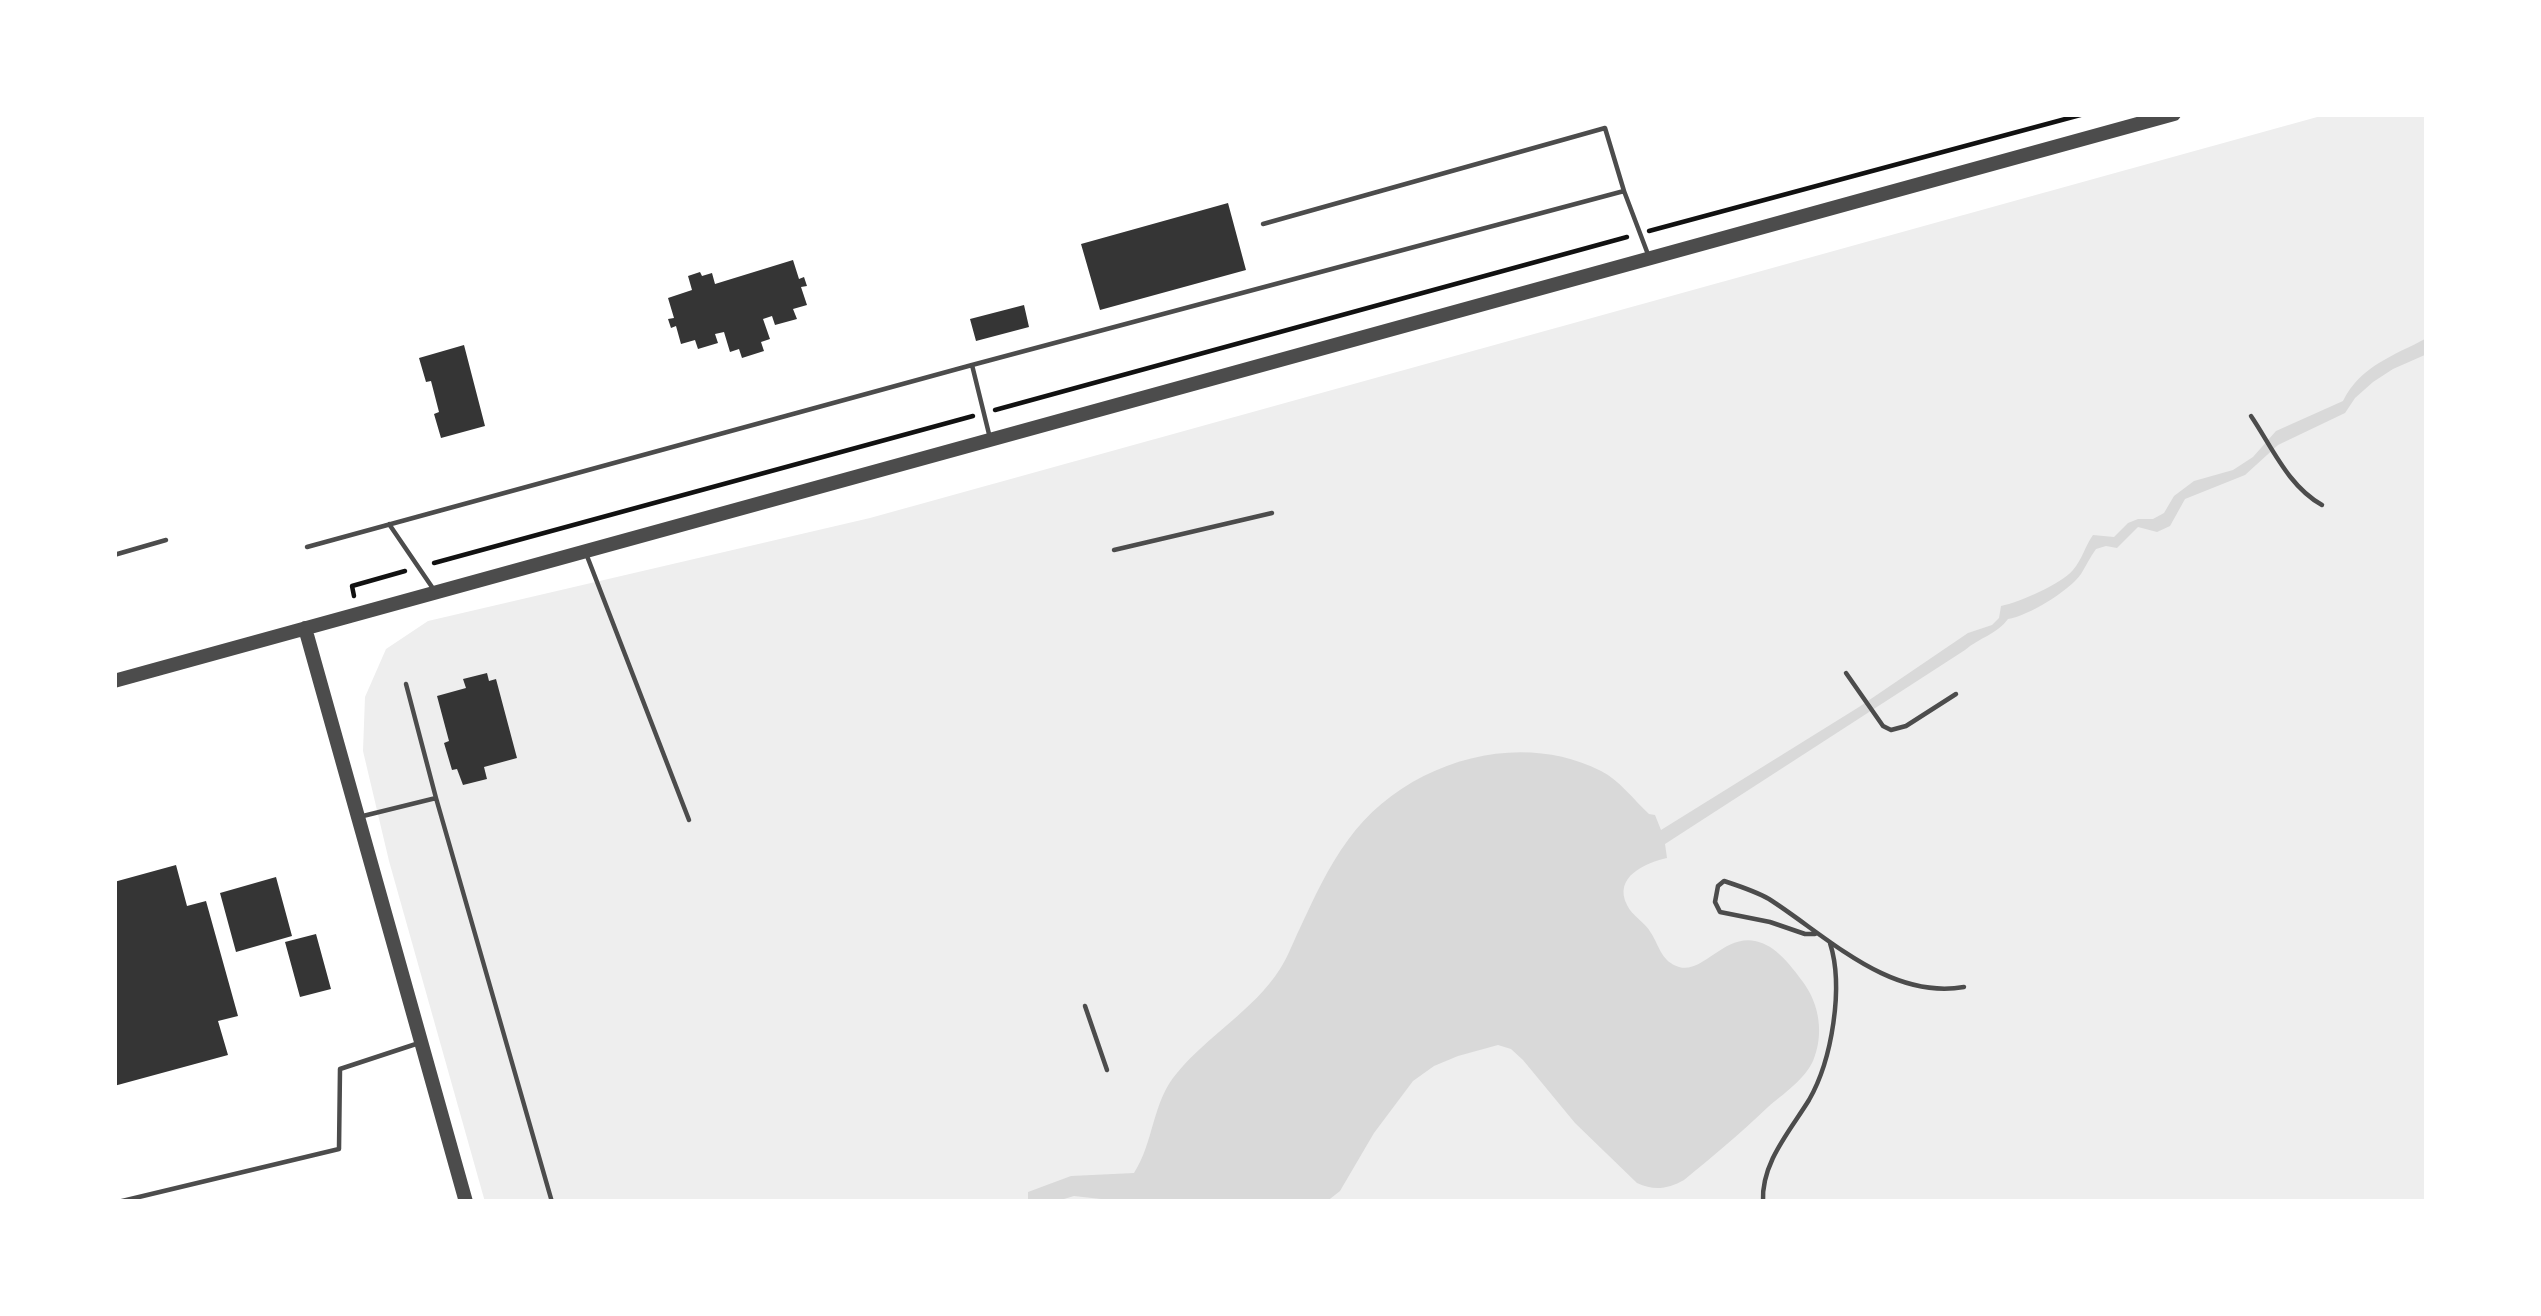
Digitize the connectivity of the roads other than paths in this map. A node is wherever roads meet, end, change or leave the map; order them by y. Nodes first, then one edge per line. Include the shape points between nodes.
1 (2174, 114) edge
2 (1624, 191) junction
3 (1262, 224) dead end
4 (1649, 258) junction
5 (972, 365) junction
6 (2251, 416) dead end
7 (990, 440) junction
8 (2322, 505) dead end
9 (1272, 513) dead end
10 (389, 524) junction
11 (166, 540) dead end
12 (307, 547) dead end
13 (1114, 550) dead end
14 (585, 551) junction
15 (114, 555) edge
16 (436, 592) junction
17 (304, 628) junction
18 (1846, 673) dead end
19 (114, 681) edge
20 (406, 684) dead end
21 (1956, 694) dead end
22 (436, 798) junction
23 (358, 817) junction
24 (689, 820) dead end
25 (1815, 934) junction
26 (1830, 944) junction
27 (1964, 987) dead end
28 (1084, 1006) dead end
29 (421, 1042) junction
30 (1107, 1070) dead end
31 (118, 1202) edge
32 (466, 1202) edge
33 (552, 1202) edge
34 (1763, 1202) edge

1 - 4 street
2 - 3 lane via 1605,128
2 - 4 lane
2 - 5 lane
4 - 7 street
5 - 7 lane
5 - 10 lane
6 - 8 lane via 2282,466
7 - 14 street
9 - 13 lane
10 - 12 lane
10 - 16 lane
11 - 15 lane
14 - 16 street
14 - 24 lane
16 - 17 street
17 - 19 street
17 - 23 street
18 - 21 lane via 1887,729
20 - 22 lane
22 - 23 lane
22 - 33 lane
23 - 29 street
25 - 25 lane via 1754,892 1718,886 1720,912
25 - 26 lane
26 - 27 lane via 1905,982
26 - 34 lane via 1832,1035 1810,1099 1778,1147
28 - 30 lane
29 - 31 lane via 340,1069 339,1149
29 - 32 street

